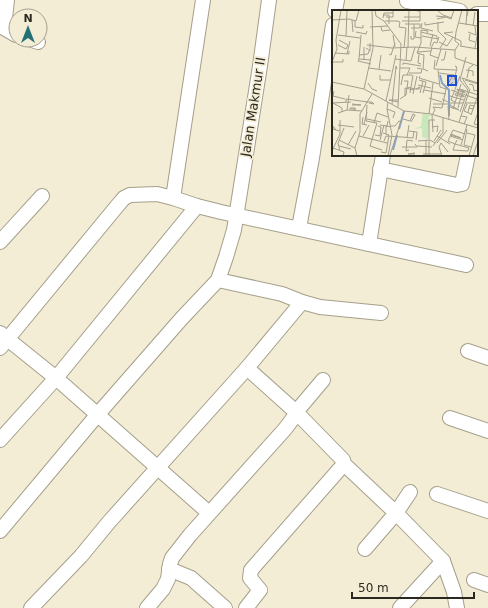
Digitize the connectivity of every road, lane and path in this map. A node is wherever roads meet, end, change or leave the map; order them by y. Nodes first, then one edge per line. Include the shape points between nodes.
1 (7, 0) edge
2 (203, 0) edge
3 (269, 0) edge
4 (337, 0) edge
5 (407, 4) edge
6 (335, 10) edge
7 (452, 10) edge
8 (7, 30) edge
9 (332, 31) edge
10 (468, 156) edge
11 (382, 162) edge
12 (42, 196) dead end
13 (173, 198) junction
14 (197, 206) junction
15 (235, 214) junction
16 (299, 228) junction
17 (0, 242) edge
18 (369, 244) junction
19 (466, 265) dead end
20 (218, 280) junction
21 (302, 302) junction
22 (382, 313) dead end
23 (3, 340) edge
24 (468, 351) dead end
25 (488, 358) edge
26 (247, 368) junction
27 (56, 378) junction
28 (323, 380) dead end
29 (296, 412) junction
30 (98, 414) junction
31 (450, 418) dead end
32 (488, 431) edge
33 (0, 440) edge
34 (344, 464) junction
35 (158, 468) junction
36 (410, 492) dead end
37 (437, 494) dead end
38 (488, 510) edge
39 (209, 512) junction
40 (396, 513) junction
41 (0, 531) edge
42 (365, 549) dead end
43 (443, 561) junction
44 (169, 569) junction
45 (474, 580) dead end
46 (488, 585) edge
47 (31, 608) edge
48 (147, 608) edge
49 (225, 608) edge
50 (246, 608) edge
51 (400, 608) edge
52 (456, 608) edge

1 - 8 street
2 - 13 street
3 - 15 street, Jalan Makmur II via 242,183
4 - 6 street
5 - 7 street
9 - 16 street
10 - 11 street via 462,184 457,185
11 - 18 street
12 - 17 street
13 - 14 street
13 - 23 street via 157,194 130,195 124,198
14 - 15 street
14 - 27 street
15 - 16 street
15 - 20 street, Jalan Makmur II via 234,230
16 - 18 street
18 - 19 street
20 - 21 street via 282,294
20 - 30 street
21 - 22 street
21 - 26 street
23 - 27 street
24 - 25 street
26 - 29 street
26 - 35 street
27 - 30 street
27 - 33 street
28 - 29 street
29 - 34 street
29 - 39 street via 285,429
30 - 35 street
30 - 41 street
31 - 32 street
34 - 40 street
34 - 50 street via 251,570 250,578 260,590
35 - 39 street
35 - 47 street via 81,556
36 - 40 street
37 - 38 street
39 - 44 street via 172,558
40 - 42 street
40 - 43 street
43 - 51 street
43 - 52 street via 454,592
44 - 48 street via 164,589
44 - 49 street via 191,578
45 - 46 street

